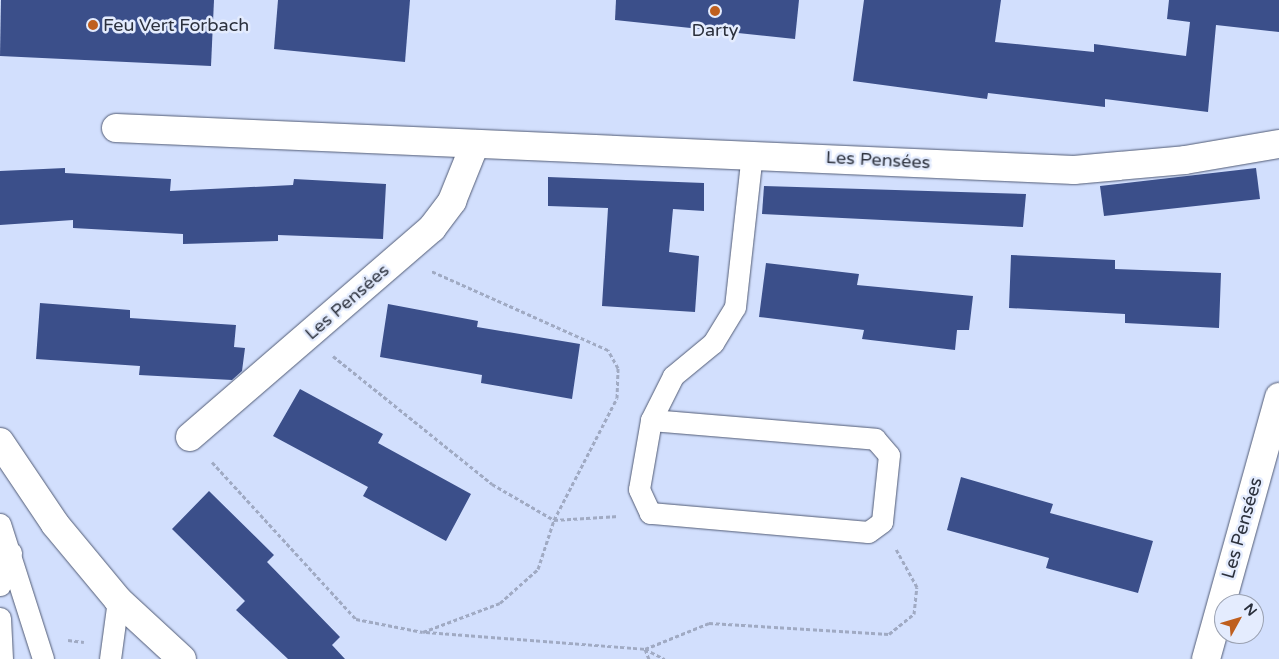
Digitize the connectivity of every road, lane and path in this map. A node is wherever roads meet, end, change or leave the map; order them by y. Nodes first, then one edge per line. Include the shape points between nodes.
1 (116, 128) dead end
2 (474, 144) junction
3 (1279, 144) edge
4 (752, 154) junction
5 (399, 256) junction
6 (307, 336) junction
7 (1279, 397) edge
8 (652, 420) junction
9 (190, 437) joint
10 (0, 442) edge
11 (650, 513) junction
12 (554, 520) junction
13 (882, 522) junction
14 (0, 524) edge
15 (11, 553) junction
16 (0, 584) edge
17 (118, 600) junction
18 (0, 618) edge
19 (423, 632) junction
20 (645, 649) junction
21 (2, 659) edge
22 (43, 659) edge
23 (110, 659) edge
24 (182, 659) edge
25 (649, 659) edge
26 (666, 659) edge
27 (1206, 659) edge

1 - 2 street, Les Pensées
2 - 4 street, Les Pensées
2 - 5 street, Les Pensées via 452,201 432,228
3 - 4 street, Les Pensées via 1185,160 1074,170
4 - 8 lane via 735,307 714,343 673,376
5 - 6 street, Les Pensées
5 - 12 path via 608,350 618,368 617,398
6 - 9 street, Les Pensées
6 - 12 path via 492,484
7 - 27 street, Les Pensées
8 - 11 lane via 639,489
8 - 13 lane via 875,438 889,455
9 - 19 path via 356,619
10 - 17 street via 55,524
11 - 12 path
11 - 13 lane via 868,532
12 - 19 path via 538,569 500,603
13 - 20 path via 917,587 914,614 889,634 709,623
14 - 15 lane
15 - 16 lane
15 - 22 lane
17 - 23 lane
17 - 24 street
18 - 21 lane
19 - 20 path
20 - 25 path
20 - 26 path

